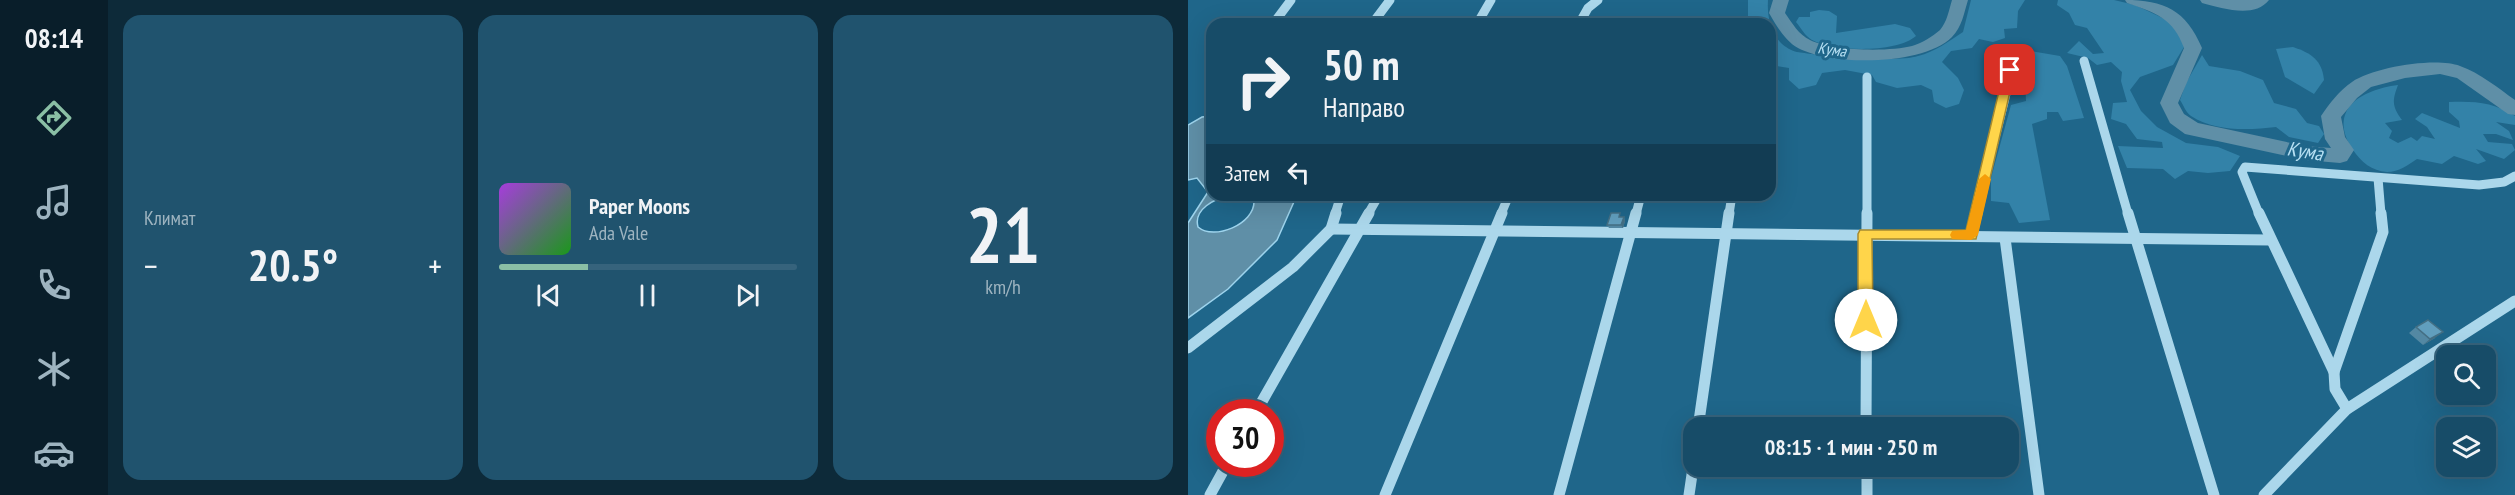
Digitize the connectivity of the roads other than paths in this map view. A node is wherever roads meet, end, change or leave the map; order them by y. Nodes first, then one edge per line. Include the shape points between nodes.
1 (1291, 0) edge
2 (1390, 0) edge
3 (1491, 0) edge
4 (1598, 0) edge
5 (1278, 18) edge
6 (1376, 18) edge
7 (1480, 18) edge
8 (1582, 18) edge
9 (2001, 55) dead end
10 (2084, 62) dead end
11 (1867, 77) dead end
12 (2515, 176) edge
13 (2378, 178) junction
14 (1339, 201) edge
15 (1376, 201) edge
16 (1506, 201) edge
17 (1639, 201) edge
18 (1731, 201) edge
19 (1360, 228) junction
20 (1331, 229) junction
21 (1494, 230) junction
22 (1631, 231) junction
23 (1725, 231) junction
24 (1865, 234) junction
25 (1971, 235) junction
26 (2005, 238) junction
27 (2135, 238) junction
28 (2270, 240) junction
29 (2515, 301) edge
30 (1188, 348) edge
31 (2334, 372) junction
32 (1263, 399) edge
33 (2347, 409) junction
34 (1700, 417) edge
35 (1866, 417) edge
36 (1220, 477) edge
37 (1692, 477) edge
38 (1867, 477) edge
39 (1210, 495) edge
40 (1385, 495) edge
41 (1559, 495) edge
42 (1689, 495) edge
43 (1867, 495) edge
44 (2039, 495) edge
45 (2214, 495) edge
46 (2264, 495) edge

1 - 5 street
2 - 6 street
3 - 7 street
4 - 8 street
9 - 25 street via 2008,64 2010,78
10 - 27 street
11 - 24 street
12 - 13 street via 2504,182 2479,184
13 - 28 street via 2245,168 2242,171
13 - 31 street via 2383,232
14 - 20 street
15 - 19 street
16 - 21 street
17 - 22 street
18 - 23 street
19 - 20 street
19 - 21 street
19 - 32 street
20 - 30 street via 1293,267
21 - 22 street
21 - 40 street
22 - 23 street
22 - 41 street
23 - 24 street
23 - 34 street
24 - 25 street
24 - 35 street
25 - 26 street
26 - 27 street
26 - 44 street
27 - 28 street
27 - 45 street
28 - 31 street
29 - 33 street
31 - 33 street via 2335,389
33 - 46 street
36 - 39 street
37 - 42 street
38 - 43 street

